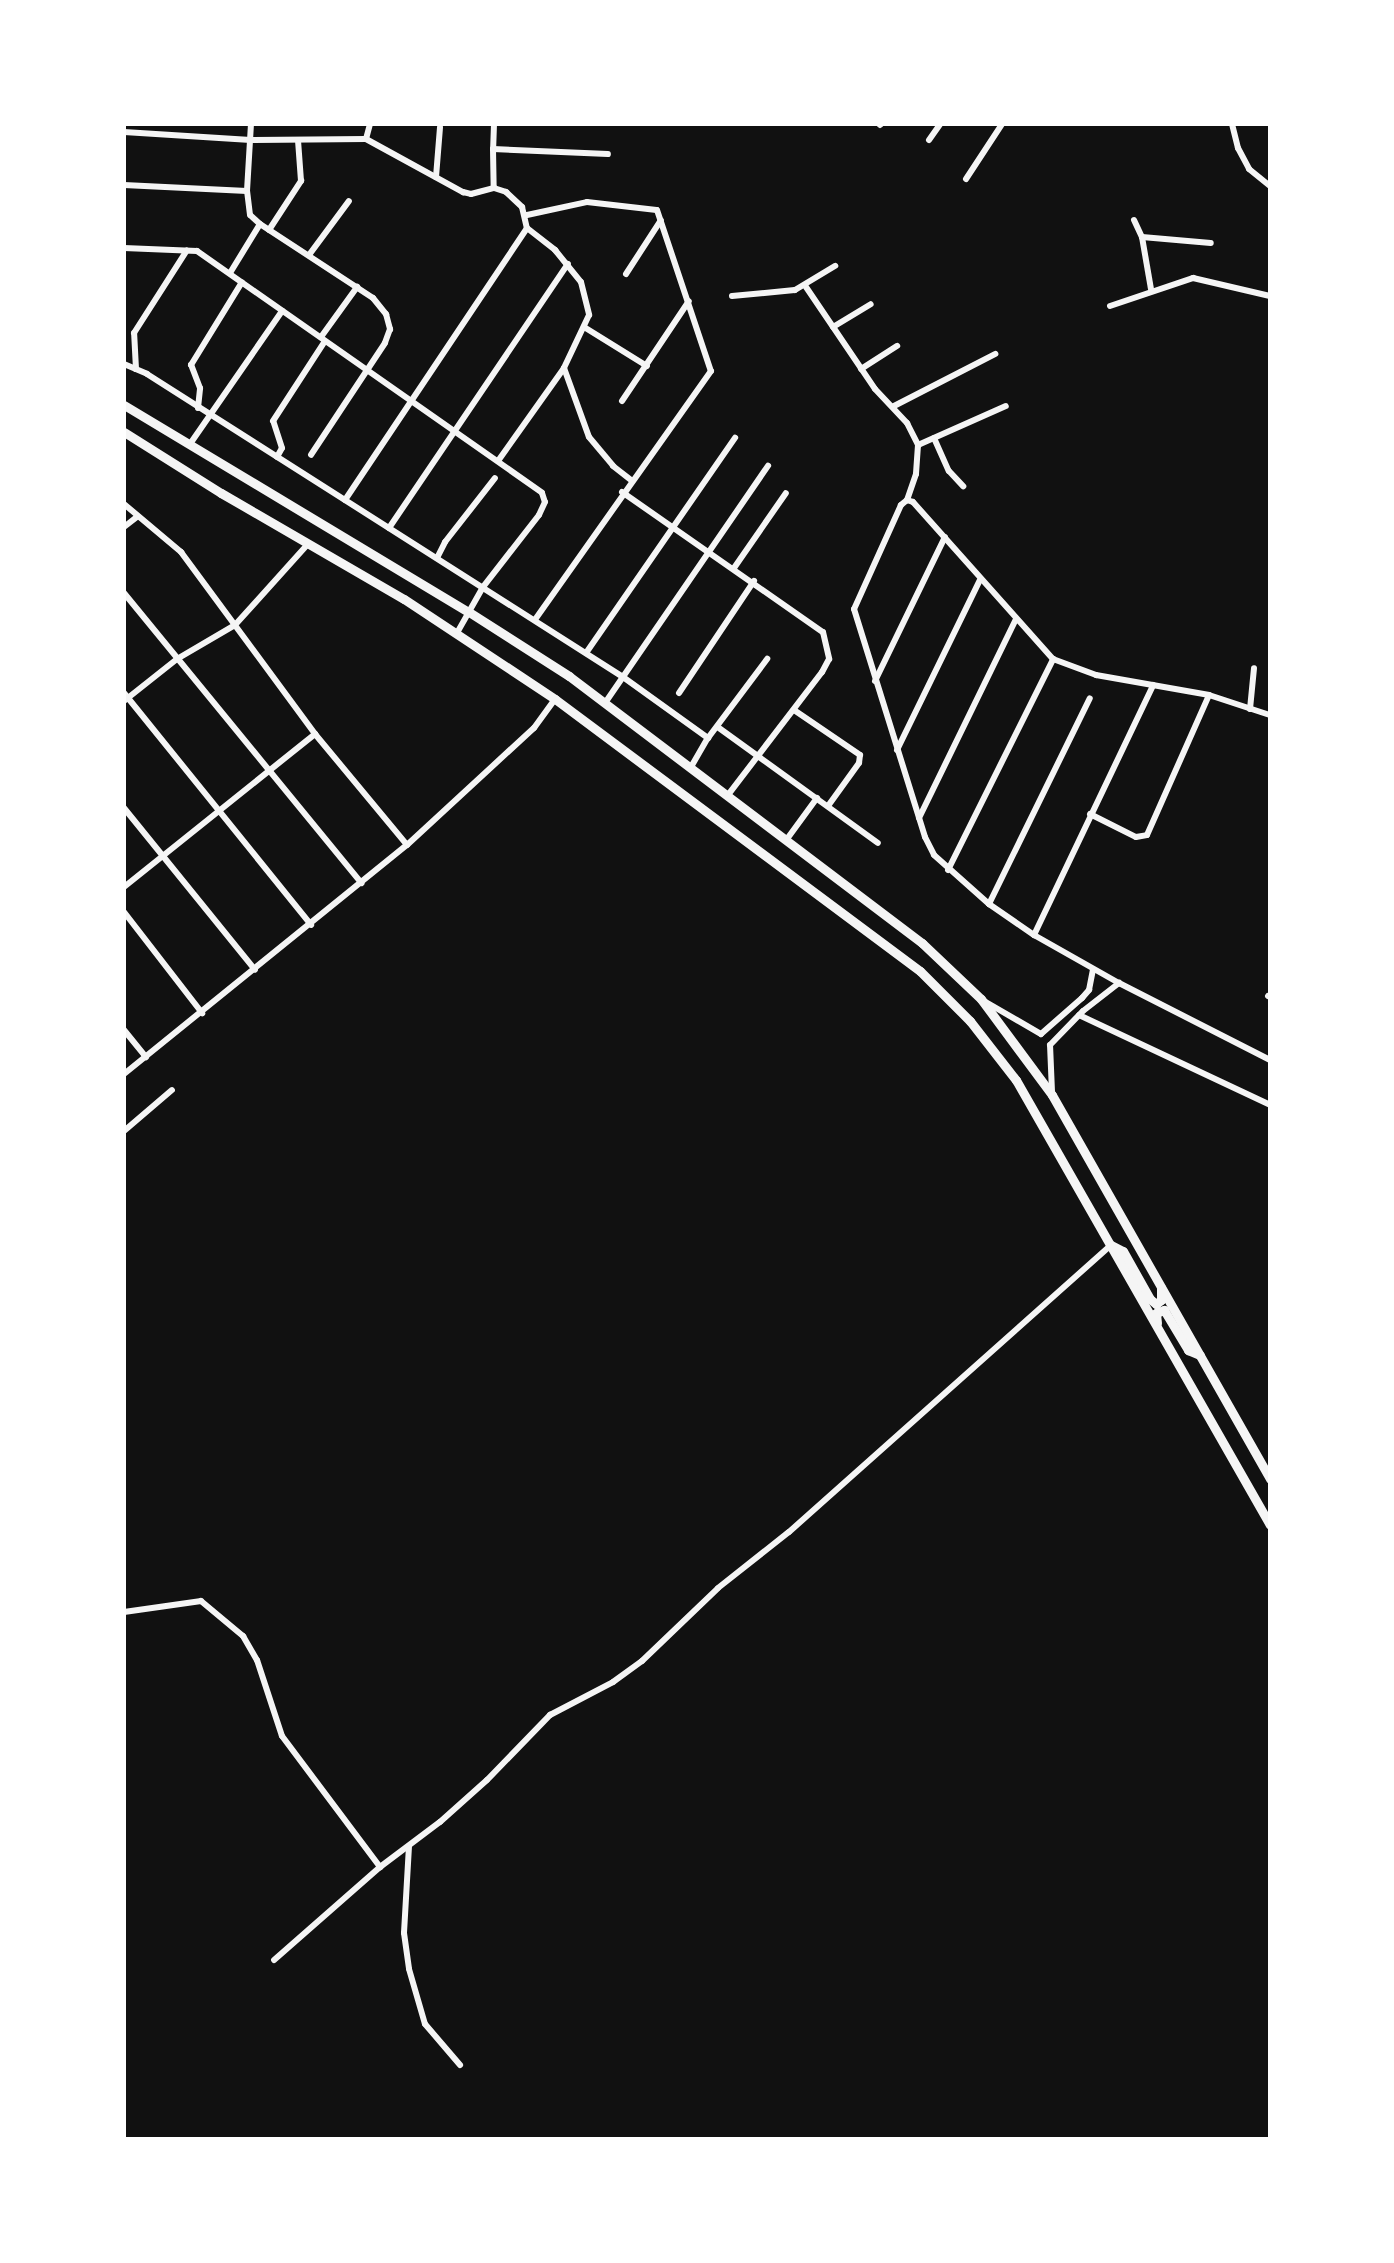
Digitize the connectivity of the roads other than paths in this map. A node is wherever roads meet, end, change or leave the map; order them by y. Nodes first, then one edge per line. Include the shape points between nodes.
1 (251, 124) edge
2 (370, 124) edge
3 (494, 124) edge
4 (940, 124) edge
5 (1002, 124) edge
6 (1232, 124) edge
7 (440, 127) dead end
8 (124, 132) edge
9 (366, 139) junction
10 (251, 140) junction
11 (298, 140) junction
12 (929, 140) dead end
13 (493, 149) junction
14 (608, 154) dead end
15 (436, 177) junction
16 (966, 179) dead end
17 (124, 185) edge
18 (1270, 186) edge
19 (494, 188) junction
20 (247, 191) junction
21 (349, 201) dead end
22 (527, 215) junction
23 (661, 220) junction
24 (1134, 220) dead end
25 (260, 224) junction
26 (527, 228) junction
27 (269, 230) junction
28 (1142, 237) junction
29 (1211, 243) dead end
30 (124, 248) edge
31 (187, 250) junction
32 (309, 255) junction
33 (568, 264) junction
34 (835, 266) dead end
35 (230, 273) junction
36 (626, 274) dead end
37 (242, 282) junction
38 (357, 287) junction
39 (806, 287) junction
40 (1151, 289) junction
41 (732, 296) dead end
42 (1270, 296) edge
43 (689, 301) junction
44 (871, 304) dead end
45 (1110, 306) dead end
46 (282, 311) junction
47 (584, 327) junction
48 (833, 327) junction
49 (323, 339) junction
50 (897, 346) dead end
51 (995, 354) dead end
52 (124, 364) edge
53 (647, 366) junction
54 (564, 368) junction
55 (136, 369) junction
56 (861, 369) junction
57 (368, 371) junction
58 (411, 401) junction
59 (622, 401) dead end
60 (124, 405) edge
61 (894, 406) junction
62 (1006, 406) dead end
63 (198, 408) junction
64 (209, 415) junction
65 (454, 431) junction
66 (124, 432) edge
67 (735, 438) dead end
68 (934, 438) junction
69 (190, 444) junction
70 (918, 445) junction
71 (311, 455) dead end
72 (277, 457) junction
73 (498, 461) junction
74 (768, 466) dead end
75 (495, 478) dead end
76 (631, 480) junction
77 (963, 486) dead end
78 (622, 492) junction
79 (786, 493) dead end
80 (345, 500) junction
81 (907, 500) junction
82 (124, 504) edge
83 (137, 517) junction
84 (124, 527) edge
85 (672, 527) junction
86 (389, 528) junction
87 (945, 537) junction
88 (308, 544) junction
89 (708, 551) junction
90 (437, 558) junction
91 (734, 568) junction
92 (980, 580) junction
93 (754, 581) junction
94 (483, 587) junction
95 (124, 593) edge
96 (469, 612) junction
97 (1016, 619) junction
98 (535, 620) junction
99 (235, 625) junction
100 (457, 633) junction
101 (586, 653) junction
102 (177, 659) junction
103 (767, 659) dead end
104 (1053, 659) junction
105 (1254, 668) dead end
106 (623, 677) junction
107 (875, 681) junction
108 (1153, 685) junction
109 (679, 693) dead end
110 (1209, 695) junction
111 (125, 697) edge
112 (1090, 698) dead end
113 (555, 699) junction
114 (605, 703) junction
115 (1250, 709) junction
116 (794, 710) junction
117 (1270, 715) edge
118 (719, 728) junction
119 (315, 734) junction
120 (708, 738) junction
121 (897, 750) junction
122 (760, 756) junction
123 (691, 767) junction
124 (270, 769) junction
125 (728, 795) junction
126 (817, 798) junction
127 (828, 806) junction
128 (124, 808) edge
129 (219, 811) junction
130 (1090, 814) junction
131 (919, 818) junction
132 (787, 839) junction
133 (878, 843) dead end
134 (407, 845) junction
135 (162, 856) junction
136 (948, 870) junction
137 (361, 883) junction
138 (124, 887) edge
139 (989, 904) junction
140 (124, 912) edge
141 (311, 925) junction
142 (1034, 935) junction
143 (1093, 969) junction
144 (255, 970) junction
145 (1119, 983) junction
146 (981, 999) junction
147 (202, 1013) junction
148 (1079, 1015) junction
149 (124, 1030) edge
150 (146, 1057) junction
151 (1270, 1060) edge
152 (124, 1074) edge
153 (172, 1090) dead end
154 (1052, 1095) junction
155 (1270, 1105) edge
156 (124, 1131) edge
157 (1111, 1245) junction
158 (1160, 1286) junction
159 (1159, 1327) junction
160 (1200, 1355) junction
161 (1270, 1479) edge
162 (1270, 1525) edge
163 (124, 1612) edge
164 (409, 1846) junction
165 (380, 1867) junction
166 (274, 1960) dead end
167 (460, 2065) dead end

1 - 10 street
2 - 9 street
3 - 13 street
4 - 12 street
5 - 16 street
6 - 18 street via 1249,169
7 - 15 street
8 - 10 street
9 - 11 street
9 - 15 street
10 - 11 street
10 - 20 street
11 - 27 street via 301,181
13 - 14 street
13 - 19 street
15 - 19 street via 471,194
17 - 20 street
19 - 22 street via 516,199
20 - 25 street via 250,215
21 - 32 street
22 - 23 street via 587,202 657,210
22 - 26 street
23 - 36 street
23 - 43 street
24 - 28 street
25 - 27 street
25 - 35 street
26 - 33 street
26 - 58 street
27 - 32 street
28 - 29 street
28 - 40 street
30 - 31 street
31 - 35 street
31 - 55 street via 134,333
32 - 38 street
33 - 47 street via 586,297 589,315
33 - 65 street
34 - 39 street
35 - 37 street
37 - 46 street
37 - 63 street via 191,365 200,388
38 - 49 street
38 - 57 street via 386,314 390,329
39 - 41 street
39 - 48 street
40 - 42 street via 1193,278
40 - 45 street
43 - 53 street
43 - 76 street via 710,378
44 - 48 street
46 - 49 street
46 - 64 street
47 - 53 street
47 - 54 street
48 - 56 street
49 - 57 street
49 - 72 street via 273,421 282,448
50 - 56 street
51 - 61 street
52 - 55 street
53 - 59 street
54 - 73 street
54 - 76 street via 589,437
55 - 63 street
56 - 61 street
57 - 58 street
57 - 71 street
58 - 65 street
58 - 80 street
60 - 69 highway
61 - 70 street
62 - 68 street
63 - 64 street
64 - 69 street
64 - 72 street
65 - 73 street
65 - 86 street
66 - 88 highway
67 - 85 street
68 - 70 street
68 - 77 street via 949,471
69 - 96 highway
70 - 81 street
72 - 80 street
73 - 94 street via 542,493 545,502
74 - 89 street
75 - 90 street
76 - 78 street
78 - 85 street
78 - 98 street
79 - 91 street
80 - 86 street
81 - 87 street
81 - 107 street via 854,609
82 - 83 street
83 - 84 street
83 - 99 street via 181,552
85 - 89 street
85 - 101 street
86 - 90 street
87 - 92 street
87 - 107 street
88 - 99 street
88 - 100 highway
89 - 91 street
89 - 106 street
90 - 94 street
91 - 93 street
92 - 97 street
92 - 121 street
93 - 109 street
93 - 116 street via 823,632 828,646 829,659
94 - 96 street
94 - 98 street
95 - 102 street
96 - 100 street
96 - 114 highway
97 - 104 street
97 - 131 street
98 - 101 street
99 - 102 street
99 - 119 street
100 - 113 highway
101 - 106 street
102 - 111 street
102 - 124 street
103 - 118 street
104 - 108 street via 1096,675
104 - 136 street
105 - 115 street
106 - 114 street
106 - 120 street
107 - 121 street
108 - 110 street
108 - 130 street
110 - 115 street
110 - 130 street via 1147,835 1136,837
111 - 129 street
112 - 139 street
113 - 134 street via 534,728
113 - 157 highway via 920,971 970,1021 1016,1080
114 - 123 highway
115 - 117 street
116 - 122 street
116 - 127 street via 860,755
118 - 120 street
118 - 122 street
119 - 124 street
119 - 134 street
120 - 123 street
121 - 131 street
122 - 125 street
122 - 126 street
123 - 125 highway
124 - 129 street
124 - 137 street
125 - 132 highway
126 - 127 street
126 - 132 street
127 - 133 street
128 - 135 street
129 - 135 street
129 - 141 street
130 - 142 street
131 - 136 street via 934,855
132 - 146 highway via 922,943
134 - 137 street
135 - 138 street
135 - 144 street
136 - 139 street
137 - 141 street
139 - 142 street
140 - 147 street
141 - 144 street
142 - 143 street
143 - 145 street
143 - 146 street via 1089,990 1041,1034
144 - 147 street
145 - 148 street
145 - 151 street
146 - 154 highway
147 - 150 street
148 - 154 street via 1050,1045
148 - 155 street
149 - 150 street
150 - 152 street
153 - 156 street
154 - 158 highway
157 - 158 highway via 1123,1251 1156,1304 1161,1300
157 - 159 highway
157 - 164 street via 789,1532 718,1588 642,1661 550,1715 487,1780
158 - 160 highway
159 - 160 highway via 1156,1313 1164,1310 1188,1350
159 - 162 highway
160 - 161 highway
163 - 165 street via 201,1601 243,1636 257,1660 282,1736
164 - 165 street
164 - 167 street via 404,1933 409,1969 425,2024
165 - 166 street

